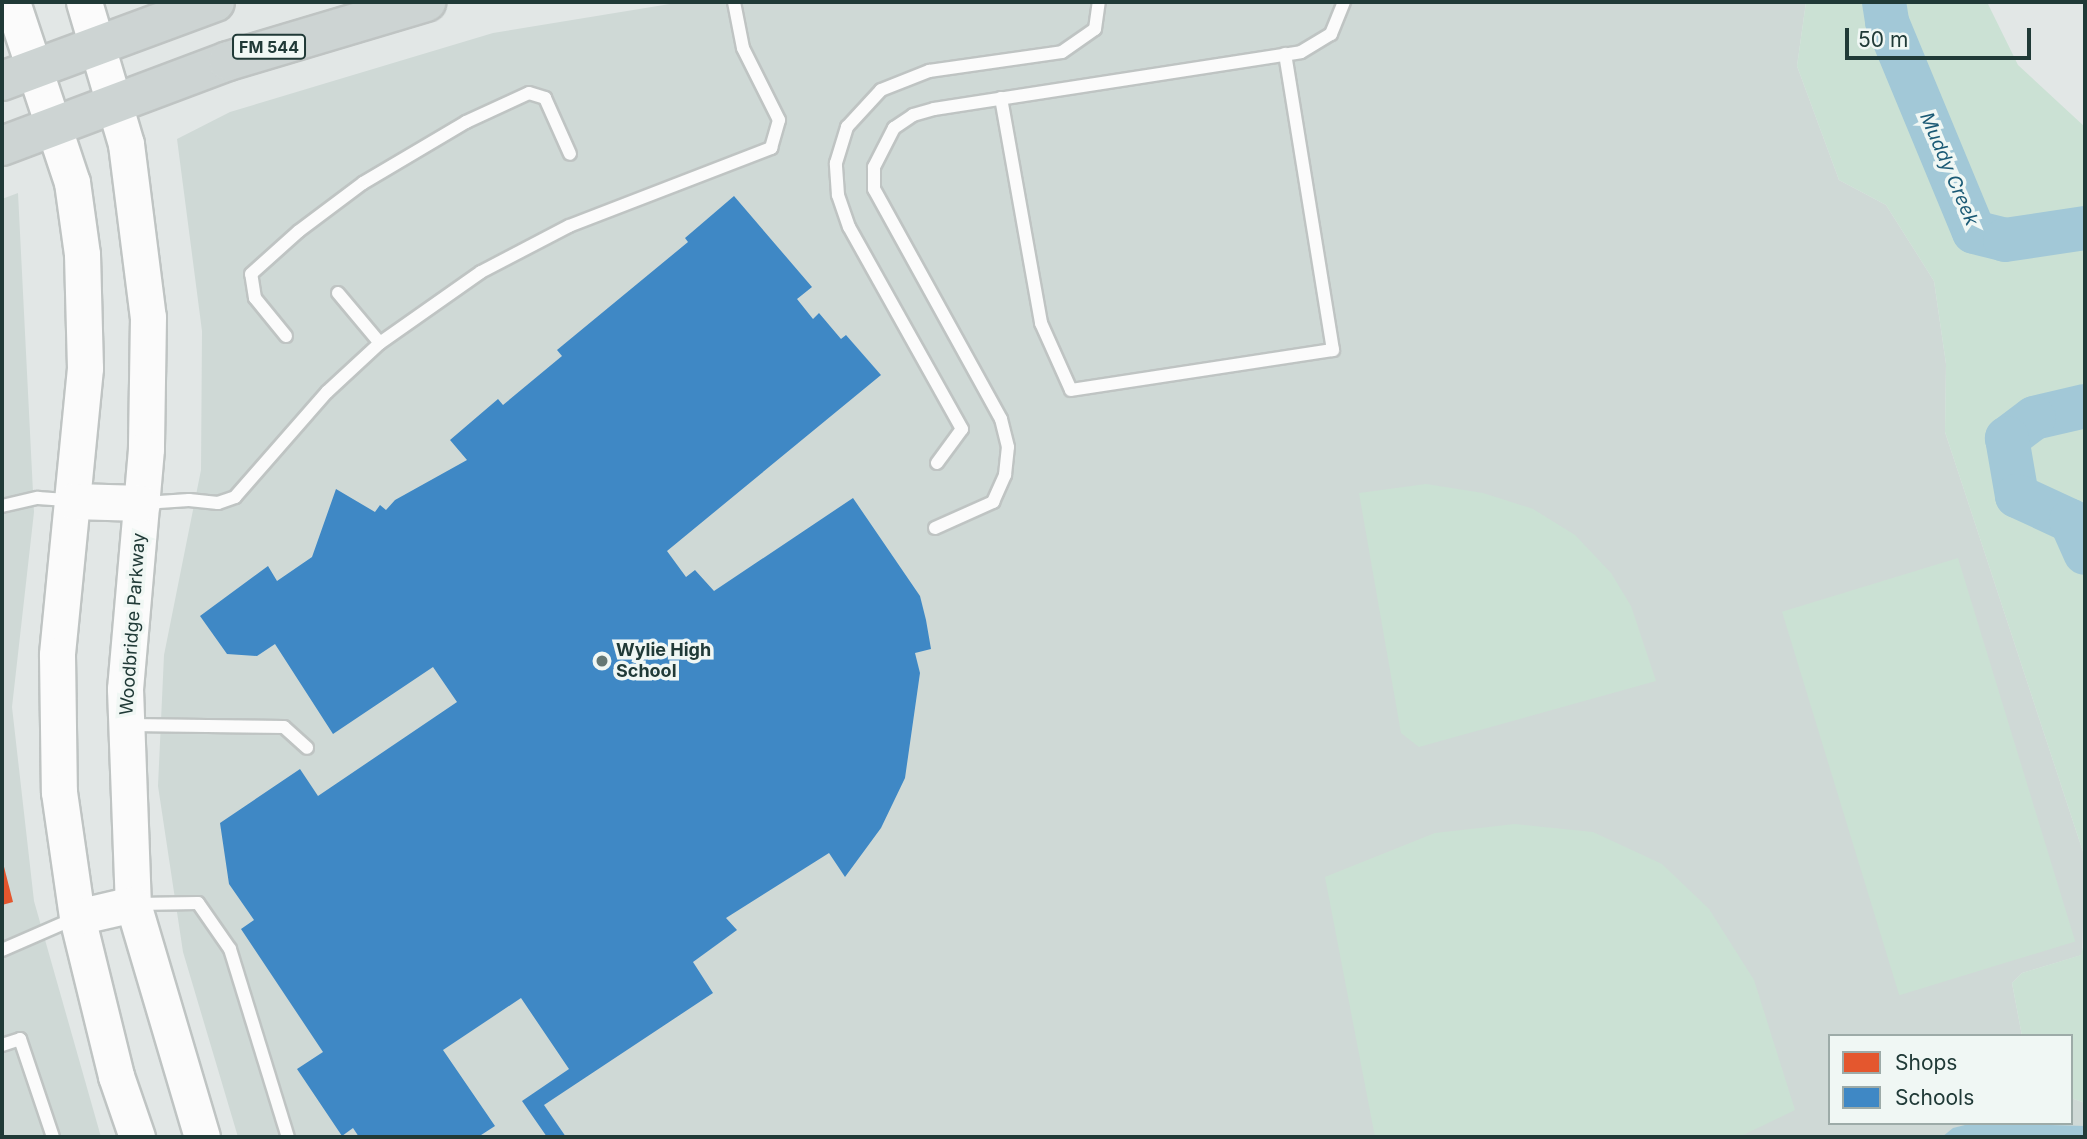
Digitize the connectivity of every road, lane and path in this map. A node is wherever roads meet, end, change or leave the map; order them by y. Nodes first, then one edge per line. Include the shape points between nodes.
1 (12, 2) edge
2 (84, 2) edge
3 (215, 2) edge
4 (426, 2) edge
5 (734, 2) edge
6 (1099, 2) edge
7 (1343, 2) edge
8 (96, 45) junction
9 (1285, 54) junction
10 (18, 74) edge
11 (1001, 98) junction
12 (115, 103) junction
13 (54, 127) junction
14 (2, 146) edge
15 (570, 154) dead end
16 (338, 293) dead end
17 (286, 336) dead end
18 (380, 343) junction
19 (937, 463) dead end
20 (73, 500) junction
21 (142, 503) junction
22 (2, 506) edge
23 (935, 528) dead end
24 (126, 725) junction
25 (307, 748) dead end
26 (133, 904) junction
27 (77, 918) junction
28 (2, 950) edge
29 (2, 1045) edge
30 (53, 1137) edge
31 (136, 1137) edge
32 (202, 1137) edge
33 (288, 1137) edge

1 - 10 main road
2 - 8 main road, Woodbridge Parkway
3 - 8 main road
4 - 12 main road, FM 544 / FM 544 via 228,61
5 - 18 lane via 743,48 779,120 771,148 569,226 481,272
6 - 19 lane via 1094,29 1062,52 929,71 881,90 847,127 836,163 838,195 849,227 962,429
7 - 9 lane via 1331,34 1318,46
8 - 10 main road
8 - 12 main road, Woodbridge Parkway
9 - 11 lane
9 - 11 lane via 1333,350 1071,390 1041,323
10 - 13 main road
11 - 23 lane via 913,115 894,128 874,167 874,189 882,210 1001,419 1008,447 1005,475 993,502
12 - 13 main road, FM 544 / FM 544
12 - 21 main road, Woodbridge Parkway via 126,144 148,317
13 - 14 main road, FM 544 / FM 544
13 - 20 main road via 72,182 85,294 85,368
15 - 17 lane via 545,98 529,93 466,122 363,183 251,274 255,298
16 - 18 lane
18 - 21 lane via 288,432 235,497 218,503
20 - 21 main road
20 - 22 lane via 37,498
20 - 27 main road via 57,655 59,792
21 - 24 main road, Woodbridge Parkway
24 - 25 lane via 284,727
24 - 26 main road, Woodbridge Parkway
26 - 27 main road
26 - 32 main road, Woodbridge Parkway
26 - 33 lane via 198,903 230,949
27 - 28 lane
27 - 31 main road
29 - 30 lane via 20,1039

